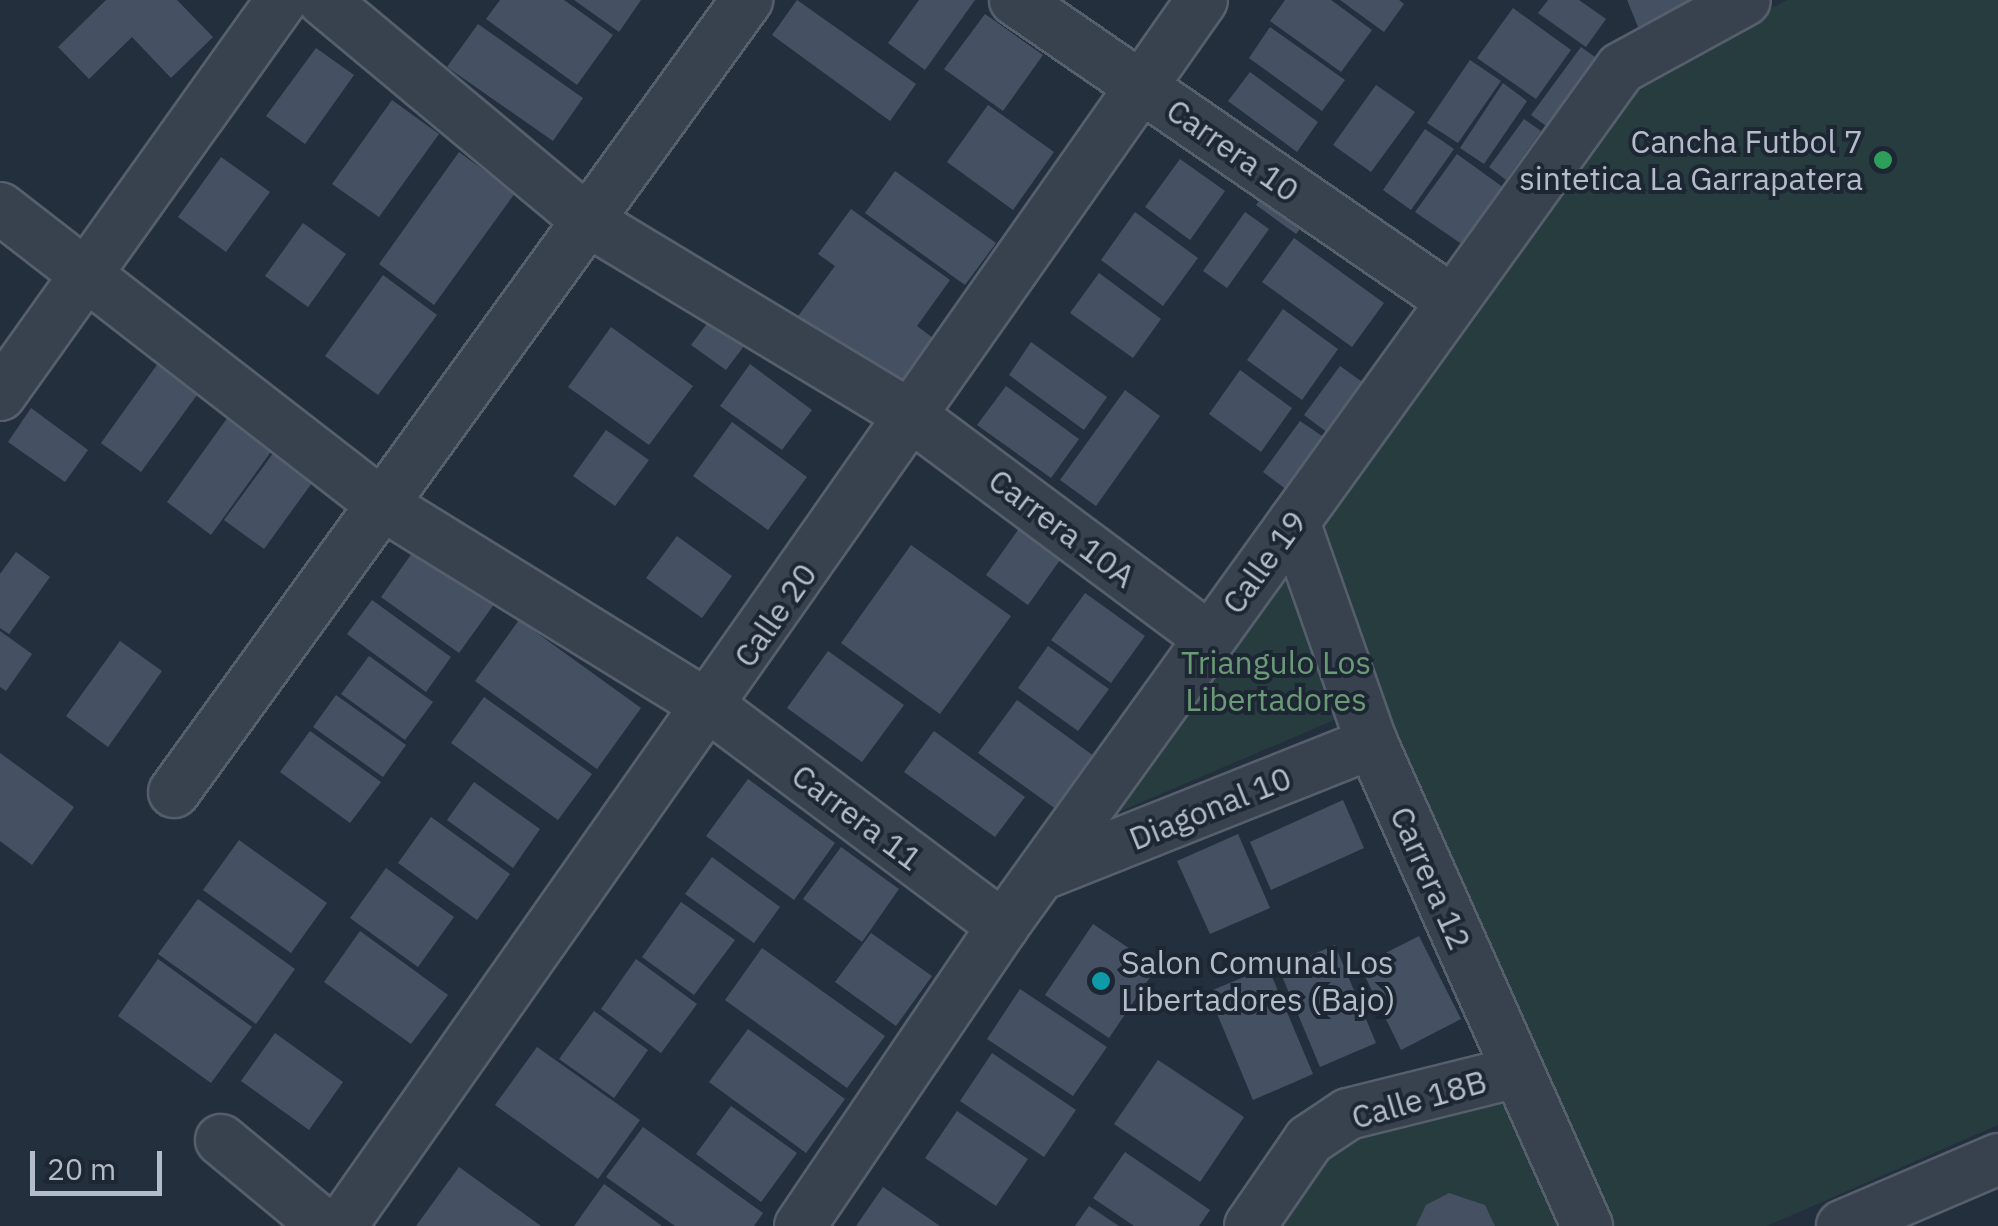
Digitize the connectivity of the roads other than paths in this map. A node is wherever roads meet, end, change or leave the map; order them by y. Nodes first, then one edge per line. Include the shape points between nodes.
1 (282, 0) edge
2 (323, 0) edge
3 (747, 0) edge
4 (1015, 0) edge
5 (1202, 0) edge
6 (1745, 0) edge
7 (1141, 86) junction
8 (0, 208) edge
9 (588, 221) junction
10 (88, 272) junction
11 (1451, 300) junction
12 (0, 394) edge
13 (914, 418) junction
14 (382, 505) junction
15 (1294, 522) junction
16 (1209, 638) junction
17 (710, 707) junction
18 (1372, 743) junction
19 (174, 792) dead end
20 (1048, 872) junction
21 (1003, 926) junction
22 (1517, 1072) junction
23 (221, 1140) dead end
24 (1998, 1159) edge
25 (1938, 1210) edge
26 (325, 1226) edge
27 (341, 1226) edge
28 (800, 1226) edge
29 (1250, 1226) edge
30 (1587, 1226) edge
31 (1842, 1226) edge

1 - 10 street
2 - 9 street, Carrera 10A
3 - 9 street
4 - 7 street, Carrera 10
5 - 7 street, Calle 20
6 - 11 street, Calle 19 via 1621,68
7 - 11 street, Carrera 10
7 - 13 street, Calle 20
8 - 10 street
9 - 13 street, Carrera 10A
9 - 14 street
10 - 12 street
10 - 14 street, Carrera 11
11 - 15 street, Calle 19
13 - 16 street, Carrera 10A
13 - 17 street, Calle 20
14 - 17 street, Carrera 11
14 - 19 street
15 - 16 street, Calle 19
15 - 18 street, Carrera 12
16 - 20 street, Calle 19
17 - 21 street, Carrera 11
17 - 27 street, Calle 20
18 - 20 street, Diagonal 10
18 - 22 street, Carrera 12
20 - 21 street, Calle 19
21 - 28 street, Calle 19
22 - 29 street, Calle 18B via 1348,1114 1309,1140
22 - 30 street, Carrera 12
23 - 26 street
24 - 25 street
25 - 31 street

